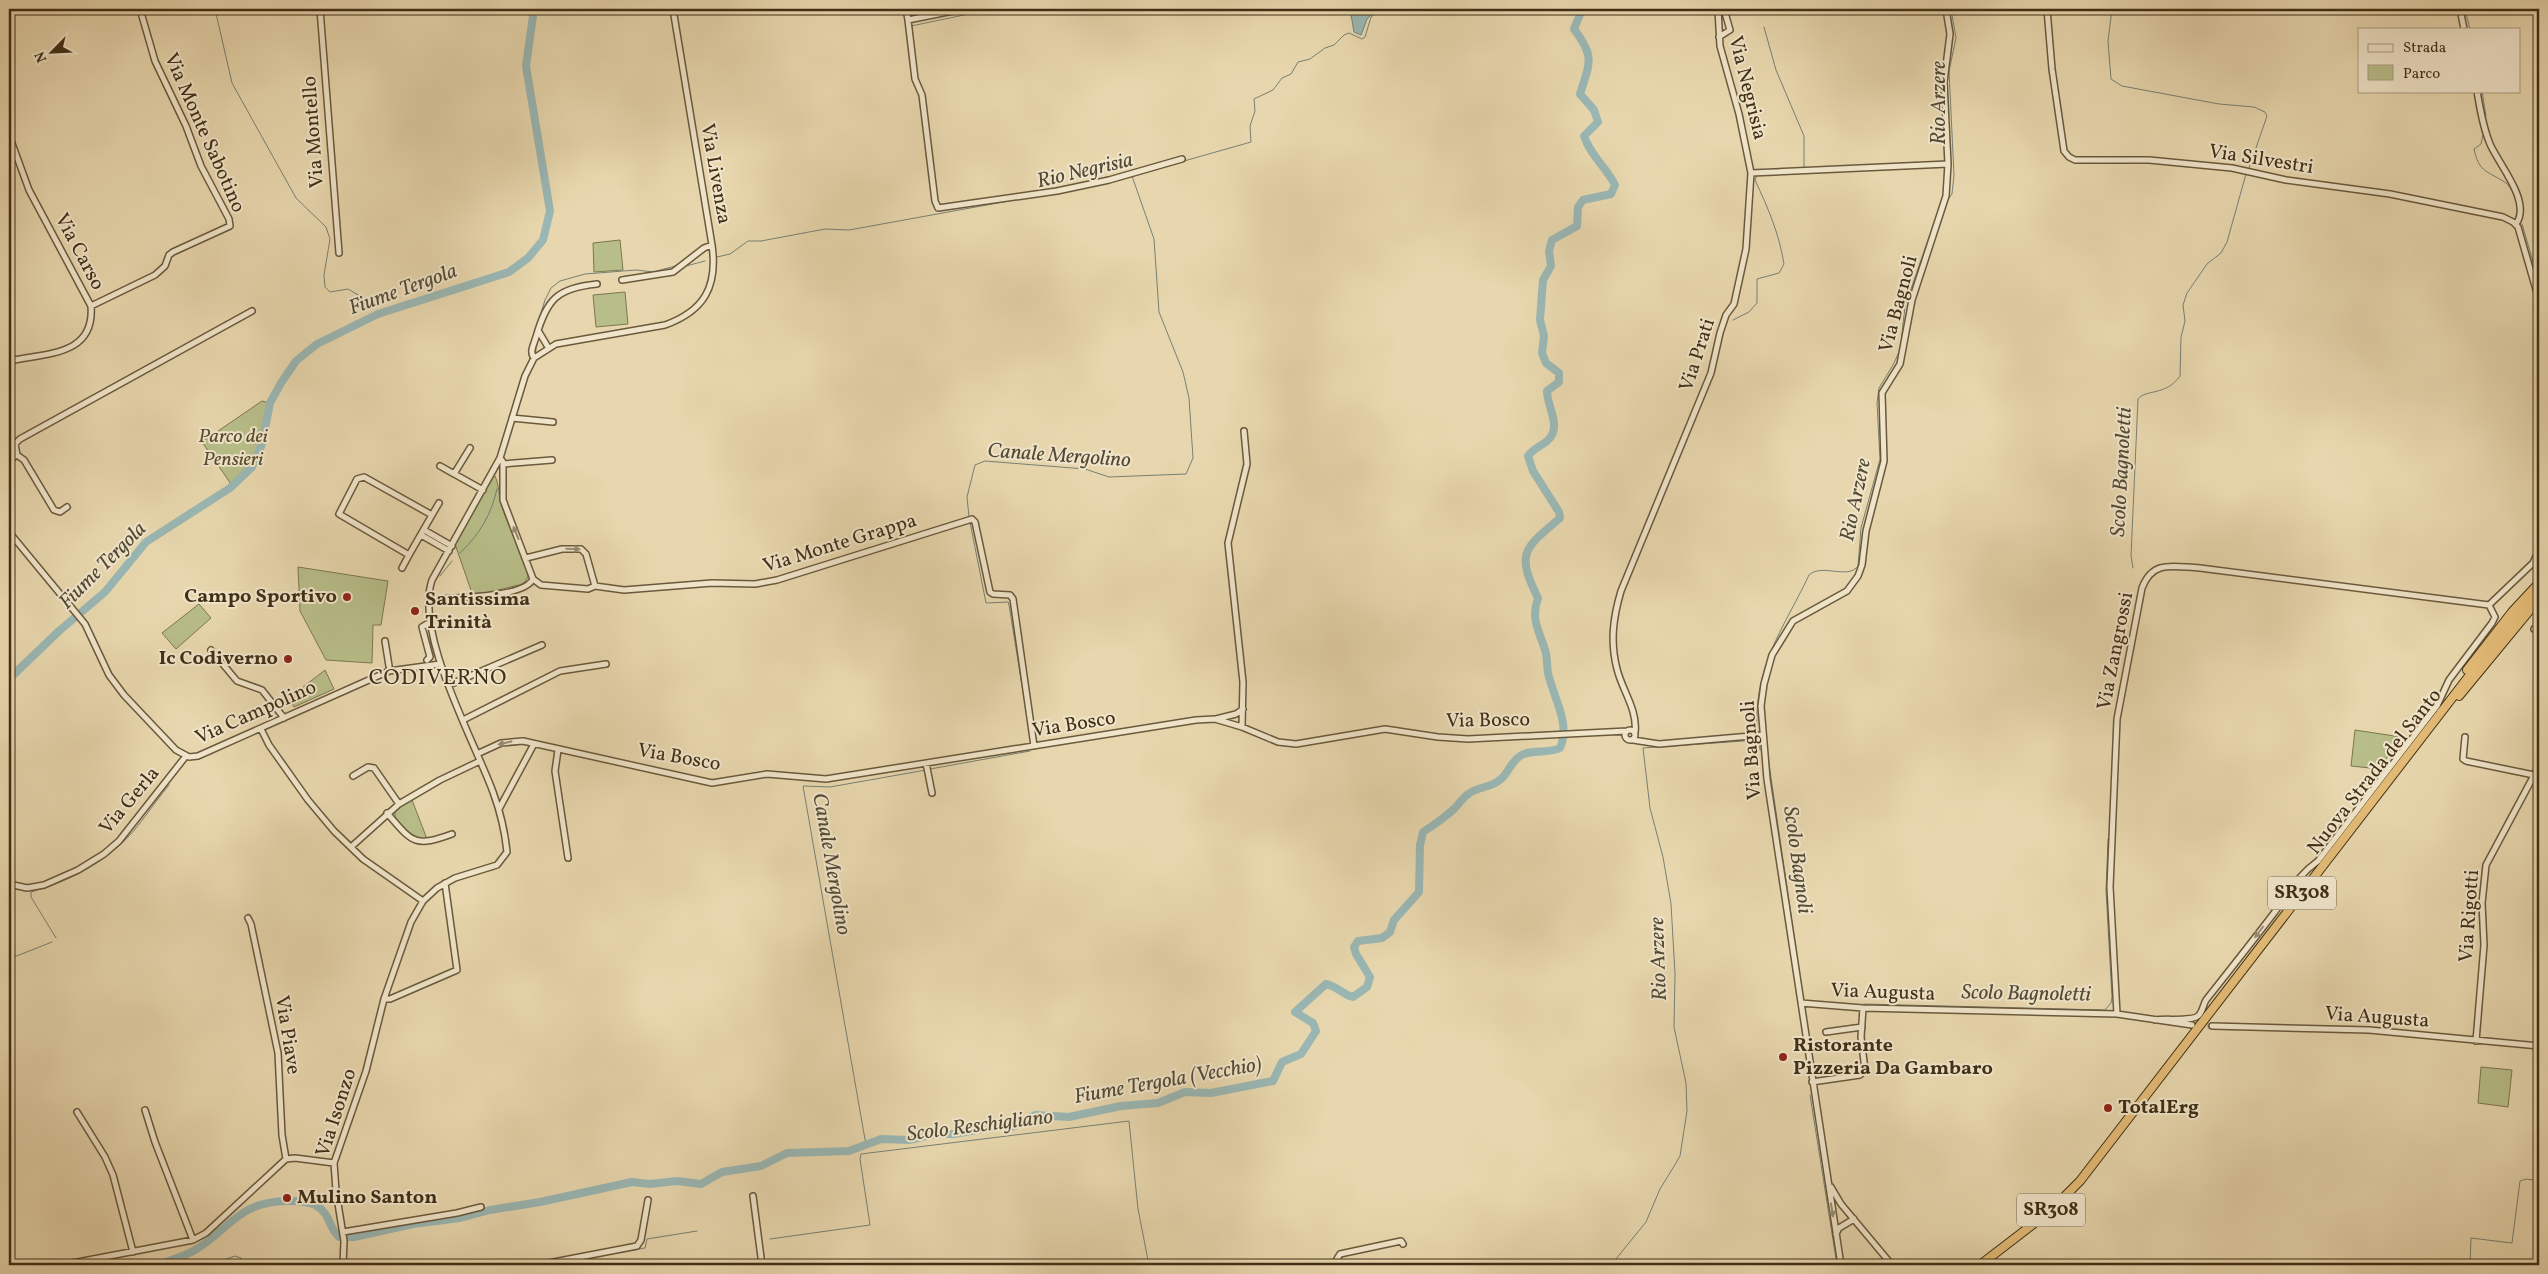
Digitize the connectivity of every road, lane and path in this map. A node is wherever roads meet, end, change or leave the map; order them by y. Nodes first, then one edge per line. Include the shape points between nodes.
1 (140, 9) edge
2 (320, 9) edge
3 (672, 9) edge
4 (906, 9) edge
5 (963, 9) edge
6 (1718, 9) edge
7 (1724, 9) edge
8 (1946, 9) edge
9 (2047, 9) edge
10 (2460, 9) edge
11 (908, 20) junction
12 (2464, 28) edge
13 (1719, 37) junction
14 (2477, 92) edge
15 (9, 135) edge
16 (1182, 159) dead end
17 (1948, 164) junction
18 (1751, 173) junction
19 (2516, 224) junction
20 (712, 245) junction
21 (339, 253) dead end
22 (622, 280) dead end
23 (597, 284) dead end
24 (2539, 300) edge
25 (90, 306) junction
26 (252, 311) dead end
27 (538, 329) junction
28 (548, 348) junction
29 (534, 358) junction
30 (9, 361) edge
31 (512, 418) junction
32 (553, 422) dead end
33 (1244, 431) dead end
34 (470, 448) dead end
35 (17, 455) junction
36 (9, 460) edge
37 (552, 460) dead end
38 (502, 461) junction
39 (440, 466) dead end
40 (454, 474) junction
41 (483, 490) junction
42 (439, 503) dead end
43 (67, 506) dead end
44 (432, 515) junction
45 (9, 532) edge
46 (423, 533) junction
47 (450, 548) junction
48 (2539, 550) edge
49 (409, 555) junction
50 (526, 558) junction
51 (402, 568) dead end
52 (532, 579) junction
53 (2539, 584) edge
54 (595, 586) junction
55 (2539, 590) edge
56 (2539, 599) edge
57 (429, 600) junction
58 (2487, 605) junction
59 (427, 624) dead end
60 (385, 641) dead end
61 (542, 645) dead end
62 (211, 650) dead end
63 (427, 660) dead end
64 (440, 664) junction
65 (606, 664) dead end
66 (389, 666) dead end
67 (449, 685) junction
68 (1243, 709) junction
69 (2444, 709) junction
70 (284, 718) junction
71 (1215, 719) junction
72 (464, 720) junction
73 (1242, 727) junction
74 (260, 729) junction
75 (1632, 733) junction
76 (1762, 735) junction
77 (2465, 737) dead end
78 (534, 744) junction
79 (1034, 746) junction
80 (558, 750) junction
81 (477, 754) junction
82 (186, 756) junction
83 (480, 761) junction
84 (2539, 766) edge
85 (927, 768) junction
86 (2534, 775) junction
87 (353, 776) dead end
88 (506, 792) junction
89 (932, 793) dead end
90 (494, 794) junction
91 (399, 804) junction
92 (498, 810) junction
93 (387, 813) junction
94 (452, 834) dead end
95 (351, 847) junction
96 (568, 858) dead end
97 (445, 883) junction
98 (9, 884) edge
99 (423, 901) junction
100 (248, 918) dead end
101 (384, 999) junction
102 (1801, 1003) junction
103 (1813, 1006) junction
104 (1863, 1008) junction
105 (1802, 1010) junction
106 (2117, 1014) junction
107 (2155, 1020) junction
108 (2192, 1025) tunnel mouth
109 (2212, 1026) tunnel mouth
110 (1862, 1027) junction
111 (1826, 1032) dead end
112 (2476, 1041) junction
113 (2539, 1046) edge
114 (1812, 1082) junction
115 (145, 1110) dead end
116 (77, 1112) dead end
117 (286, 1159) junction
118 (334, 1163) junction
119 (1830, 1184) junction
120 (753, 1196) dead end
121 (648, 1200) dead end
122 (481, 1207) dead end
123 (1854, 1219) junction
124 (1836, 1235) junction
125 (343, 1236) junction
126 (193, 1240) junction
127 (1403, 1244) dead end
128 (133, 1252) junction
129 (62, 1265) edge
130 (343, 1265) edge
131 (538, 1265) edge
132 (762, 1265) edge
133 (1339, 1265) edge
134 (1841, 1265) edge
135 (1892, 1265) edge
136 (1980, 1265) edge

1 - 25 street, Via Monte Sabotino via 155,61 230,226 173,252 166,266 155,275
2 - 21 street, Via Montello
3 - 20 street, Via Livenza
4 - 11 street
5 - 11 street
6 - 13 street, Via Negrisia
7 - 13 street via 1730,30
8 - 17 street, Via Bagnoli via 1950,34 1944,82
9 - 19 street, Via Silvestri via 2053,78 2064,150 2069,157 2076,160 2149,160 2247,170 2286,180 2363,190 2488,213
10 - 12 street
11 - 16 street via 915,80 922,95 938,208 1057,192
13 - 18 street, Via Negrisia via 1740,114
14 - 19 street via 2490,144 2520,203
15 - 25 street, Via Carso via 29,190
17 - 18 street
17 - 76 street, Via Bagnoli via 1944,205 1912,300 1900,364 1882,393 1884,461 1866,531 1860,571 1847,590 1797,618 1781,639 1770,661 1764,684
18 - 75 street, Via Prati via 1746,249 1734,304 1720,333 1711,373 1621,591 1613,619 1613,647 1617,670 1628,696
19 - 24 street
20 - 22 street, Via Livenza via 673,272
20 - 28 street via 714,267 710,285 698,307 686,316 665,325
23 - 27 street via 572,287 556,296 544,311
25 - 30 street, Via Carso via 87,335 79,343 62,350
26 - 35 street via 20,439 15,444
27 - 28 street
27 - 29 street via 532,350
28 - 29 street
29 - 31 street
31 - 32 street
31 - 38 street
33 - 68 street via 1247,464 1228,543
34 - 40 street
35 - 36 street
35 - 43 street via 24,460 54,510 60,512
37 - 38 street
38 - 41 street
50 -> 38 street via 503,500
39 - 40 street
40 - 41 street
41 - 47 street
42 - 44 street
44 - 46 street
44 - 49 street via 364,477 357,479 351,489 340,515
45 - 82 street, Via Campolino via 82,620 109,675 124,694 176,750
46 - 47 street
46 - 49 street
47 - 57 street via 432,580
48 - 58 street via 2533,563
49 - 51 street
50 - 52 street
50 -> 54 street via 562,549 581,549 586,554
52 - 54 street, Via Monte Grappa via 541,585 564,588 588,589
52 - 57 street via 524,586 478,598
53 - 69 highway via 2512,612 2455,686
54 - 79 street, Via Monte Grappa via 624,590 712,583 756,584 972,519 990,592 1010,595 1013,599
55 - 69 highway, Nuova Strada del Santo / SR308
56 - 69 highway via 2477,677
57 - 64 street
58 - 106 street, Via Zangrossi via 2200,568 2165,566 2150,574 2142,588 2117,719 2110,887
58 -> 107 street via 2494,620 2446,684 2437,706 2318,861 2309,865 2206,1000 2200,1015 2193,1019
59 - 63 street via 422,627 429,647 430,657
60 - 66 street
61 - 67 street
62 - 70 street via 237,680 260,688
64 - 67 street
64 - 70 street, Via Campolino via 389,671
65 - 72 street via 560,672
67 - 72 street
68 - 71 street
68 - 73 street
69 - 136 highway, Nuova Strada del Santo / SR308 via 2080,1181 2027,1230
70 - 74 street, Via Campolino
71 - 73 street, Via Bosco
71 - 79 street, Via Bosco
72 - 81 street
73 - 75 street, Via Bosco via 1278,742 1296,744 1385,729 1451,739
74 - 82 street, Via Campolino via 198,756
74 - 95 street via 308,800
75 - 76 street via 1641,740 1659,744
76 - 102 street, Via Bagnoli
77 - 86 street via 2463,759 2466,761
78 - 80 street, Via Bosco
78 -> 81 street, Via Bosco via 509,741
78 - 88 street
79 - 85 street, Via Bosco
80 - 85 street, Via Bosco via 712,783 775,774 826,779
80 - 96 street via 555,770
81 - 83 street
82 - 98 street, Via Gerla via 119,841 104,854 44,885 27,888
83 - 90 street
83 - 91 street
84 - 86 street, Via Rigotti
85 - 89 street
86 - 112 street, Via Rigotti via 2486,865 2482,902 2484,945
87 - 91 street via 368,767 374,768
88 - 90 street
88 - 92 street
90 - 92 street
91 - 93 street
92 - 97 street, Via Isonzo via 507,852 497,865
93 - 94 street via 409,837 422,843
93 - 95 street
95 - 99 street
97 - 99 street, Via Isonzo
97 - 101 street via 457,970
99 - 101 street, Via Isonzo via 411,922
100 - 117 street, Via Piave via 278,1053
101 - 118 street, Via Isonzo via 366,1071
102 - 103 street, Via Augusta
102 - 105 street, Via Bagnoli
103 - 104 street, Via Augusta
103 - 105 street, Via Augusta
104 - 106 street, Via Augusta
104 - 110 street
105 - 114 street, Via Bagnoli
106 - 107 street, Via Augusta
107 - 108 street, Via Augusta
109 - 112 street, Via Augusta via 2369,1030
110 - 111 street
110 - 114 street via 1863,1073
112 - 113 street, Via Augusta
114 - 119 street, Via Bagnoli
115 - 126 street
116 - 128 street via 113,1175
117 - 118 street
117 - 126 street via 206,1233
118 - 125 street, Via Isonzo
119 - 123 street, Via Bagnoli
119 -> 124 street, Via Bagnoli
120 - 132 street
121 - 131 street via 637,1246
122 - 125 street
123 - 124 street via 1839,1228
123 - 135 street, Via Bagnoli
124 - 134 street, Via Bagnoli
125 - 130 street, Via Isonzo
126 - 128 street
127 - 133 street via 1401,1241 1391,1242 1340,1254 1337,1258
128 - 129 street

